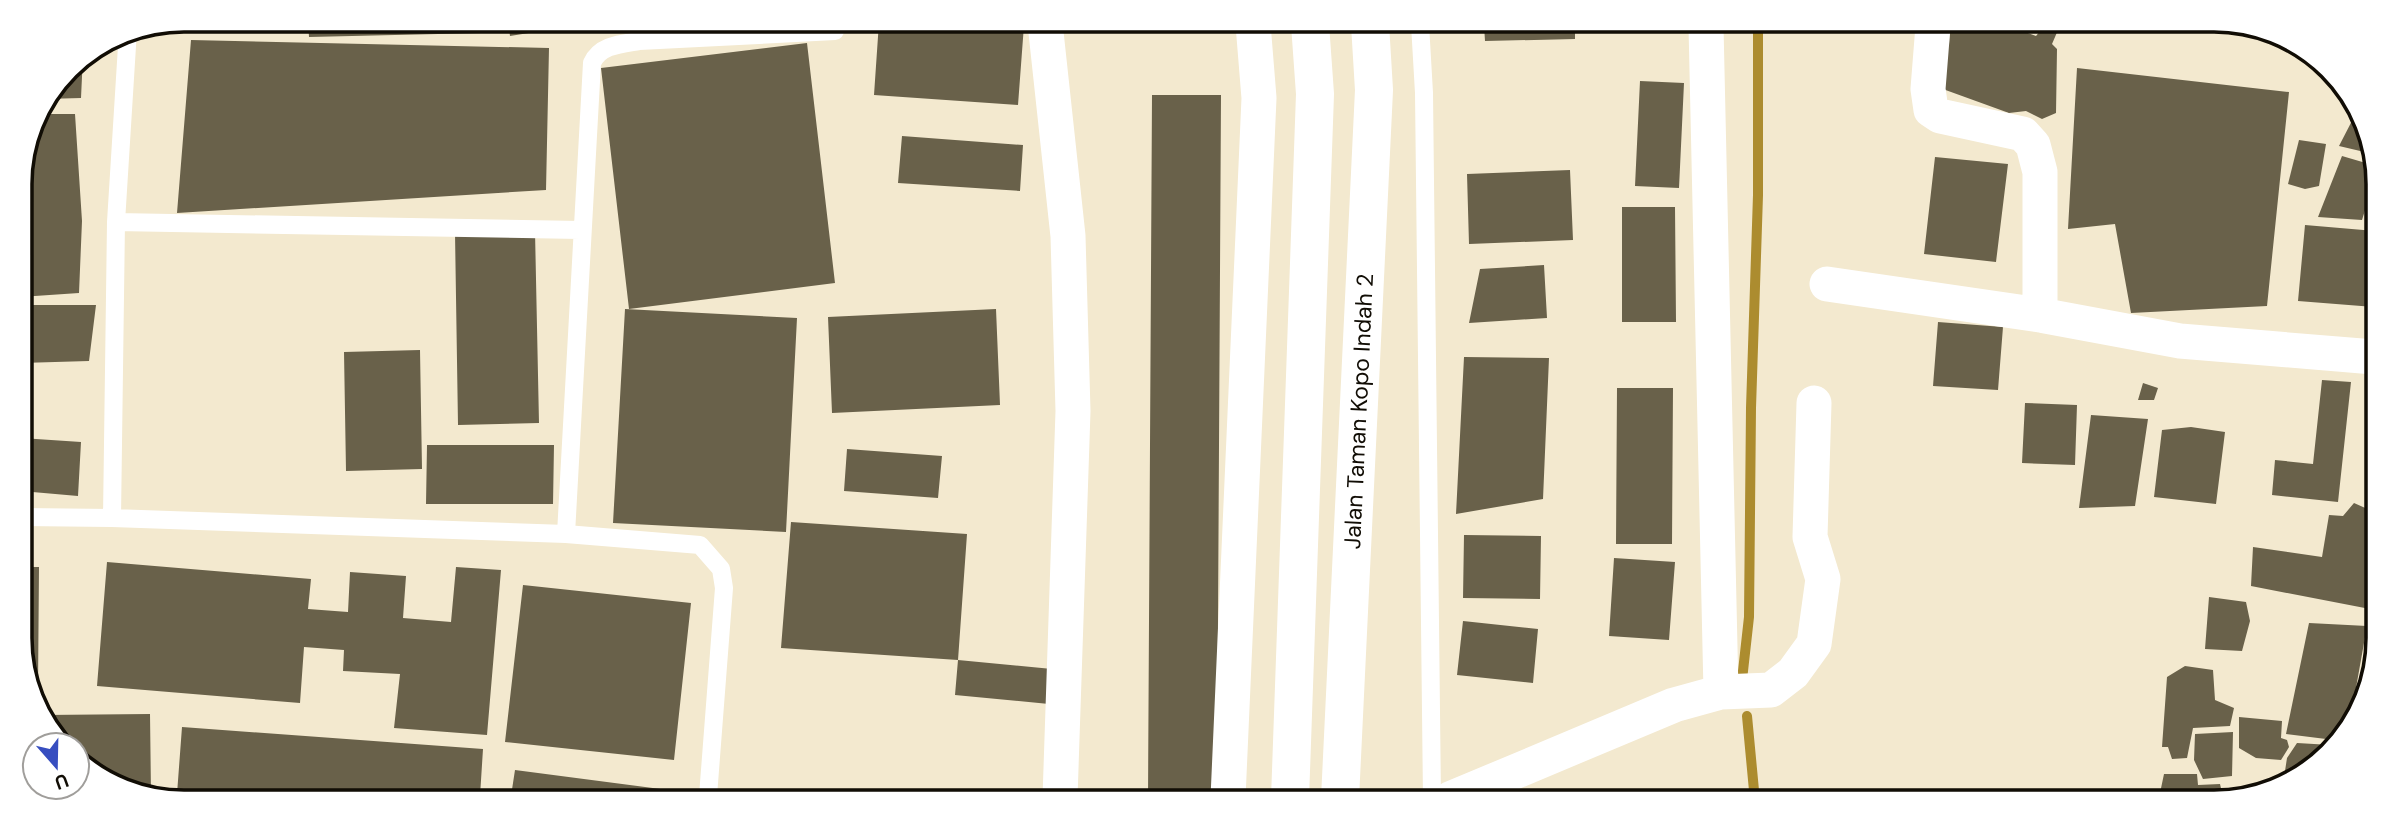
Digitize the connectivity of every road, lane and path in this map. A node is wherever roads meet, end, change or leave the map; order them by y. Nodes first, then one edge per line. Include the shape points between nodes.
1 (815, 32) edge
2 (1046, 32) edge
3 (1254, 32) edge
4 (1311, 32) edge
5 (1370, 32) edge
6 (1420, 32) edge
7 (1706, 32) edge
8 (1933, 32) edge
9 (127, 43) edge
10 (116, 222) junction
11 (581, 230) junction
12 (1827, 284) dead end
13 (2040, 315) junction
14 (2366, 356) edge
15 (1814, 403) dead end
16 (32, 517) edge
17 (112, 518) junction
18 (566, 534) junction
19 (1352, 594) junction
20 (1297, 600) junction
21 (1721, 692) junction
22 (708, 790) edge
23 (1060, 790) edge
24 (1228, 790) edge
25 (1290, 790) edge
26 (1341, 790) edge
27 (1432, 790) edge
28 (1471, 790) edge

1 - 11 lane via 639,41 615,45 595,56
2 - 23 street via 1068,236 1072,397
3 - 24 street via 1259,98
4 - 20 main road via 1315,94
5 - 19 main road, Jalan Taman Kopo Indah 2 via 1374,90
6 - 27 lane
7 - 21 street
8 - 13 street via 1931,110 1940,116 2023,134 2033,145 2040,172
9 - 10 lane
10 - 11 lane
10 - 17 lane
11 - 18 lane
12 - 13 street
13 - 14 street via 2180,341
15 - 21 street via 1810,537 1824,579 1814,644 1793,673 1770,690
16 - 17 lane
17 - 18 lane
18 - 22 lane via 700,545 721,569 723,607
19 - 20 main road
19 - 26 main road, Jalan Taman Kopo Indah 2
20 - 25 main road
21 - 28 street via 1674,705

